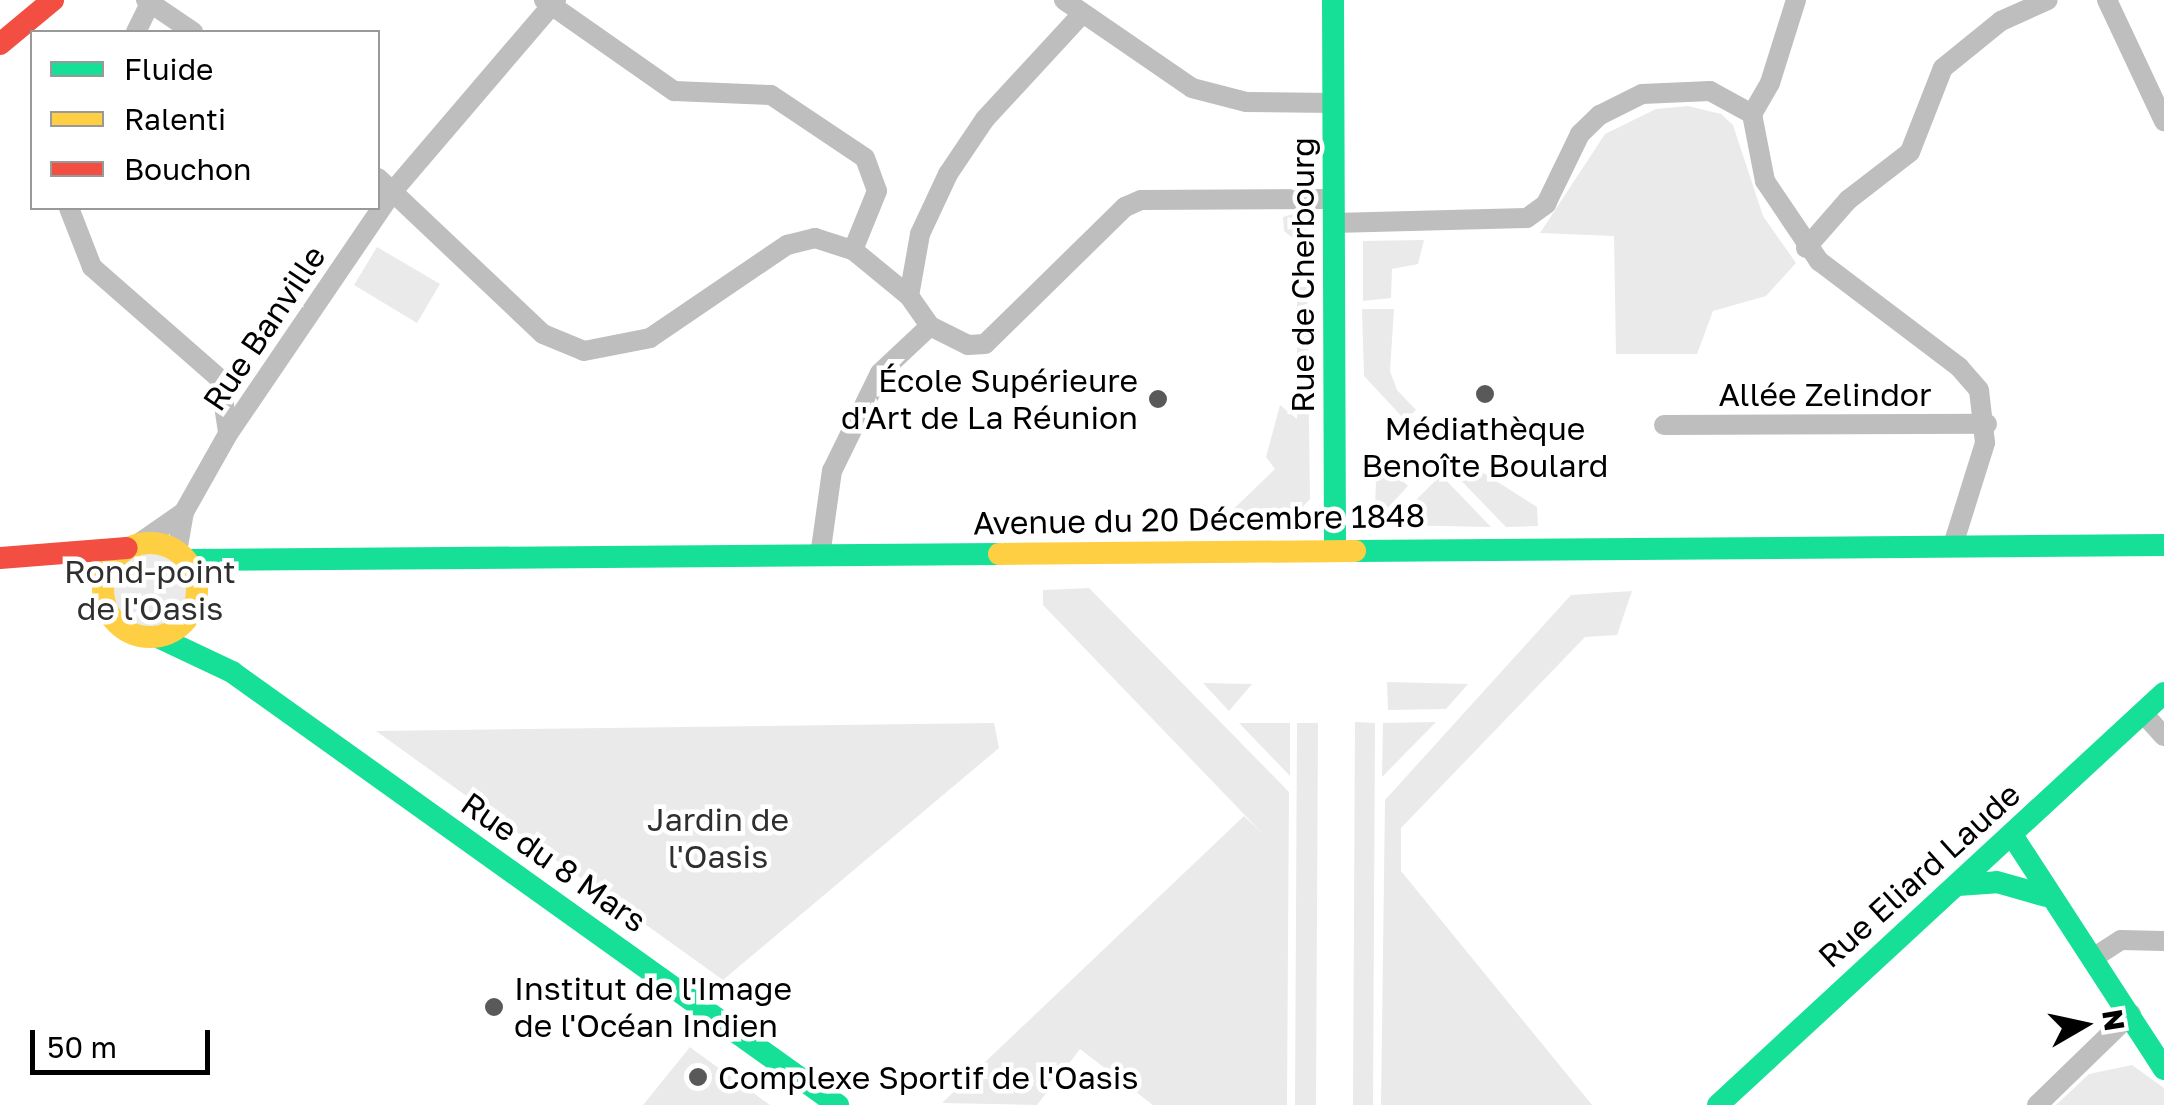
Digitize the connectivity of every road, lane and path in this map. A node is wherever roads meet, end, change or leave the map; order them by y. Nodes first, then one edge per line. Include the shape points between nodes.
1 (1064, 0) edge
2 (1333, 0) edge
3 (1796, 0) edge
4 (2048, 0) edge
5 (2107, 0) edge
6 (49, 1) edge
7 (148, 2) edge
8 (550, 2) edge
9 (1082, 14) junction
10 (137, 30) edge
11 (190, 30) edge
12 (0, 44) edge
13 (1334, 103) junction
14 (1752, 114) junction
15 (2164, 121) edge
16 (386, 184) edge
17 (70, 210) edge
18 (370, 210) edge
19 (1334, 211) junction
20 (1806, 248) junction
21 (853, 250) junction
22 (909, 296) junction
23 (930, 326) junction
24 (1664, 424) dead end
25 (1987, 424) junction
26 (228, 434) junction
27 (184, 512) junction
28 (1953, 545) junction
29 (2164, 545) edge
30 (132, 546) junction
31 (1336, 550) junction
32 (182, 556) junction
33 (820, 556) junction
34 (0, 558) edge
35 (53, 558) junction
36 (236, 562) junction
37 (103, 592) junction
38 (194, 598) junction
39 (158, 637) junction
40 (232, 672) junction
41 (2164, 694) edge
42 (2143, 712) junction
43 (2164, 736) edge
44 (2051, 798) junction
45 (2013, 834) junction
46 (2043, 864) junction
47 (1958, 885) junction
48 (2046, 896) junction
49 (2164, 941) edge
50 (2094, 958) junction
51 (2131, 1014) junction
52 (2164, 1069) edge
53 (838, 1105) edge
54 (1718, 1105) edge
55 (2037, 1105) edge

1 - 9 street
2 - 13 main road, Rue de Cherbourg
3 - 14 street via 1770,82
4 - 20 street via 2001,22 1943,68 1910,152 1848,200
5 - 15 street
6 - 12 main road
7 - 10 street
7 - 11 street
8 - 16 street, Rue Banville
8 - 21 street via 674,92 771,95 865,158 873,174 874,211
9 - 13 street via 1192,88 1219,98
9 - 22 street via 986,120 948,174 920,234
13 - 19 main road, Rue de Cherbourg
14 - 19 street via 1731,99 1692,88 1624,100 1580,134 1538,212 1500,222
14 - 20 street via 1765,181
16 - 21 street via 506,303 543,334 584,351 650,338 787,245 815,238
17 - 26 street via 92,267 220,378
18 - 26 street, Rue Banville
19 - 23 street via 1141,200 1109,222 999,337 968,345
19 - 31 main road, Rue de Cherbourg
20 - 25 street via 1960,367 1979,390
21 - 22 street
22 - 23 street
23 - 33 street via 880,372 832,472
24 - 25 street, Allée Zelindor
25 - 28 street
26 - 27 street, Rue Banville
27 - 30 street, Rue Banville
27 - 32 street, Rue Banville
28 - 29 main road, Avenue du 20 Décembre 1848
28 - 31 main road, Avenue du 20 Décembre 1848
30 - 32 main road
30 - 35 main road
30 - 37 main road via 109,566
31 - 33 main road, Avenue du 20 Décembre 1848
32 - 36 main road, Avenue du 20 Décembre 1848
32 - 38 main road
33 - 36 main road, Avenue du 20 Décembre 1848 via 278,556
34 - 35 main road
35 - 37 main road via 85,571
36 - 38 main road, Avenue du 20 Décembre 1848
37 - 39 main road via 123,629
38 - 39 main road via 178,628
38 - 40 main road, Rue du 8 Mars via 210,649
39 - 40 main road, Rue du 8 Mars
40 - 53 main road, Rue du 8 Mars
41 - 42 main road, Rue Eliard Laude
42 - 43 street
42 - 44 main road, Rue Eliard Laude
44 - 45 main road, Rue Eliard Laude
44 - 46 main road
45 - 46 main road via 2036,844
45 - 47 main road, Rue Eliard Laude
45 - 48 main road
46 - 48 main road
47 - 48 main road via 1997,882
47 - 54 main road, Rue Eliard Laude
48 - 50 main road
49 - 50 street via 2121,940
50 - 51 main road
51 - 52 main road
51 - 55 street

